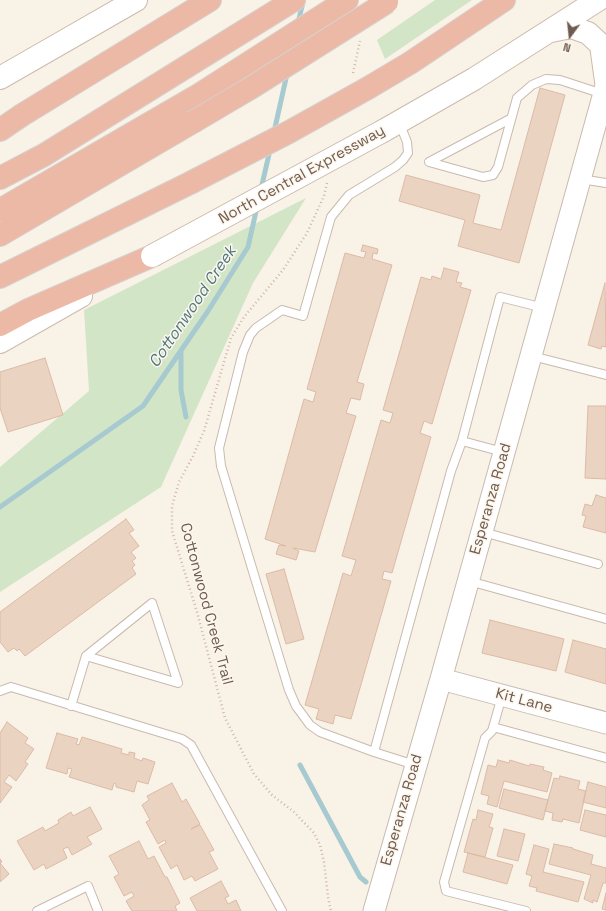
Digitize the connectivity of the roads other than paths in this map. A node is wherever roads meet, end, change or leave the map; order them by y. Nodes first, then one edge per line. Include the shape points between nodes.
1 (136, 0) edge
2 (210, 0) edge
3 (294, 0) edge
4 (347, 0) edge
5 (504, 0) edge
6 (598, 0) edge
7 (388, 1) edge
8 (548, 32) junction
9 (0, 78) edge
10 (605, 87) edge
11 (510, 119) junction
12 (391, 127) junction
13 (0, 130) edge
14 (0, 178) edge
15 (580, 179) junction
16 (606, 183) edge
17 (0, 210) edge
18 (0, 234) edge
19 (152, 256) junction
20 (0, 277) edge
21 (544, 308) junction
22 (0, 325) edge
23 (0, 342) edge
24 (531, 356) junction
25 (606, 375) edge
26 (462, 441) junction
27 (504, 452) junction
28 (482, 532) junction
29 (598, 564) dead end
30 (468, 581) junction
31 (606, 619) edge
32 (86, 656) junction
33 (441, 679) junction
34 (0, 691) edge
35 (502, 696) junction
36 (71, 706) junction
37 (606, 723) edge
38 (493, 727) junction
39 (374, 752) junction
40 (606, 758) edge
41 (415, 765) junction
42 (37, 911) edge
43 (98, 911) edge
44 (282, 911) edge
45 (374, 911) edge
46 (526, 911) edge

1 - 9 main road
2 - 13 highway
3 - 14 highway via 44,155
4 - 17 highway via 197,96
5 - 20 highway, bridge via 410,63 360,82 289,132
6 - 8 main road, North Central Expressway
7 - 18 highway, bridge via 192,122
8 - 10 main road via 571,27 588,33 600,45
8 - 12 main road, North Central Expressway
10 - 11 lane via 560,80 532,84 517,98
10 - 15 street, Esperanza Road
11 - 11 lane via 498,167 493,175 483,177 429,162
12 - 19 main road, North Central Expressway, bridge
12 - 39 lane via 407,142 408,153 404,160 349,195 331,217 303,316 282,310 256,328 246,343 221,438 219,458 296,706 310,725 320,732
15 - 16 lane
15 - 21 street, Esperanza Road
19 - 22 highway via 28,310
19 - 23 main road, North Central Expressway
21 - 24 street, Esperanza Road
21 - 26 lane via 500,297
24 - 25 lane
24 - 27 street, Esperanza Road
26 - 27 lane
26 - 39 lane via 451,471
27 - 28 street, Esperanza Road
28 - 29 lane
28 - 30 street, Esperanza Road
30 - 31 lane
30 - 33 street, Esperanza Road
32 - 32 lane via 152,603 178,684 121,666
32 - 36 lane
33 - 35 street, Kit Lane
33 - 41 street, Esperanza Road
34 - 36 lane via 11,688
35 - 37 street, Kit Lane
35 - 38 lane
36 - 44 lane via 182,739 191,745
38 - 40 lane
38 - 46 lane via 485,738 444,882 446,891
39 - 41 lane
41 - 45 street, Esperanza Road
42 - 43 lane via 88,886

